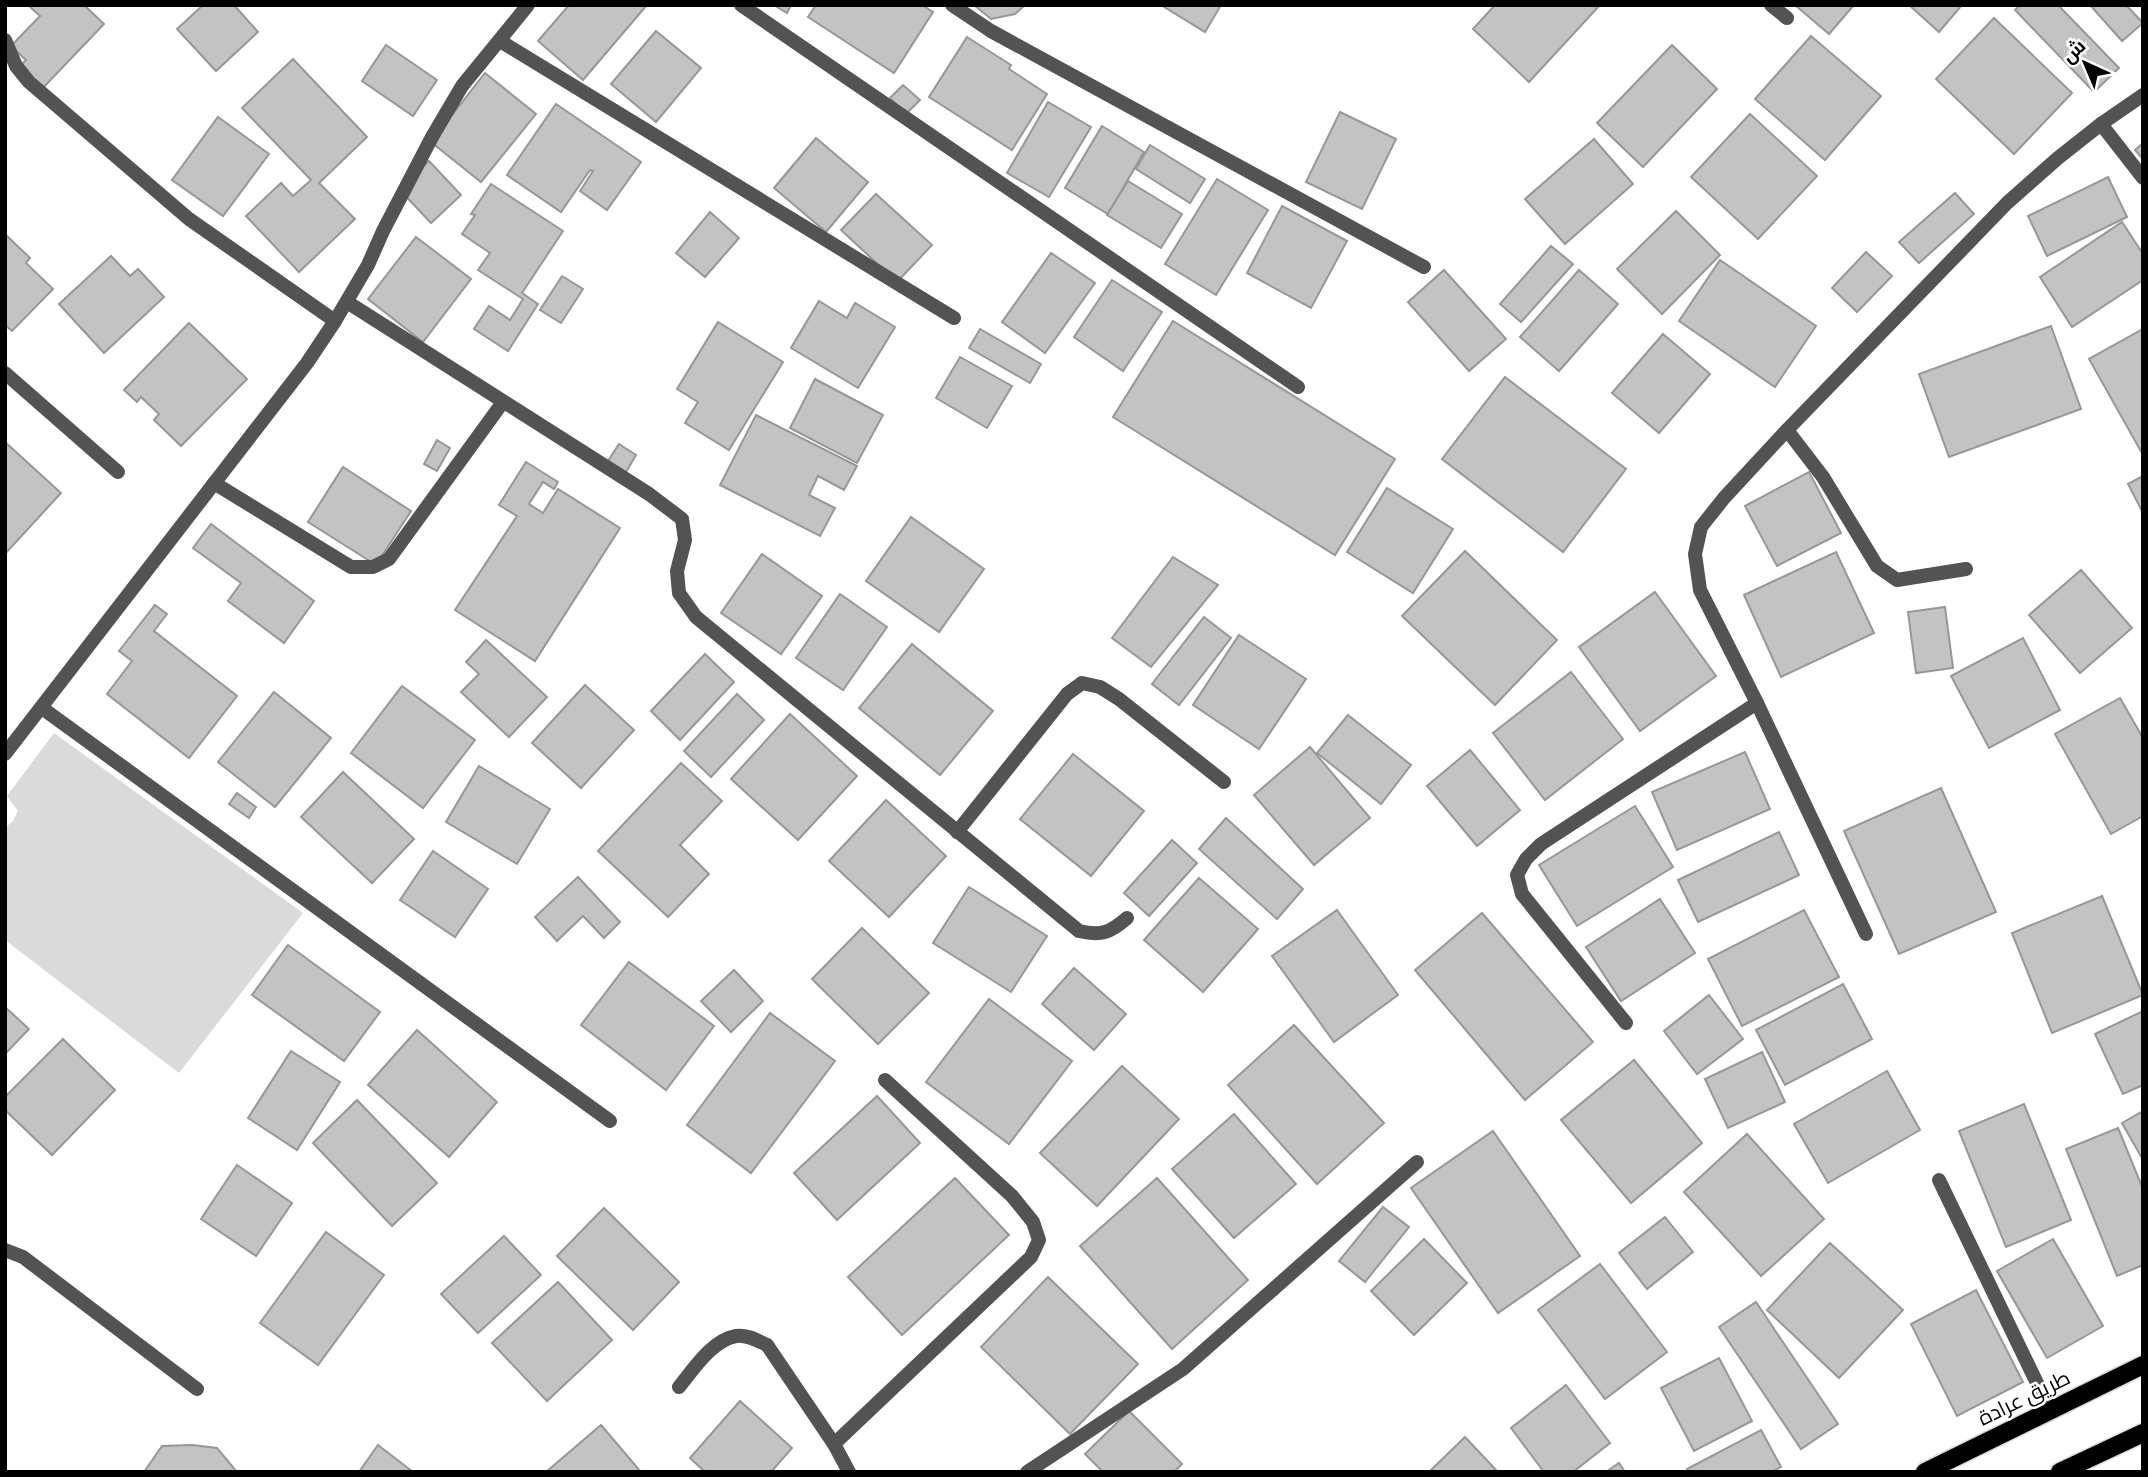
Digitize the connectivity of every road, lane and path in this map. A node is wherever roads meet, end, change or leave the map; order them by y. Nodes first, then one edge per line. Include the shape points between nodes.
1 (528, 5) edge
2 (741, 5) edge
3 (952, 5) edge
4 (1771, 5) edge
5 (1787, 18) dead end
6 (5, 40) edge
7 (499, 41) junction
8 (2143, 94) edge
9 (2101, 124) junction
10 (2143, 178) edge
11 (1424, 267) dead end
12 (347, 302) junction
13 (954, 318) dead end
14 (335, 321) junction
15 (5, 373) edge
16 (1298, 387) dead end
17 (503, 402) junction
18 (1787, 430) junction
19 (118, 472) dead end
20 (214, 483) junction
21 (1966, 569) dead end
22 (1757, 703) junction
23 (42, 708) junction
24 (5, 754) edge
25 (1224, 782) dead end
26 (957, 832) junction
27 (1127, 918) dead end
28 (1866, 934) dead end
29 (1626, 1023) dead end
30 (885, 1080) dead end
31 (610, 1121) dead end
32 (1417, 1162) dead end
33 (1940, 1180) dead end
34 (5, 1250) edge
35 (2143, 1365) edge
36 (679, 1387) dead end
37 (197, 1389) dead end
38 (2049, 1410) junction
39 (2143, 1433) edge
40 (834, 1444) junction
41 (2069, 1470) edge
42 (849, 1472) edge
43 (1027, 1472) edge
44 (1925, 1472) edge

1 - 7 street
2 - 16 street
3 - 11 street via 991,32
4 - 5 street
6 - 14 street via 29,82 189,219
7 - 12 street via 462,86 432,137
7 - 13 street
8 - 9 street
9 - 10 street
9 - 18 street via 2007,203
12 - 14 street
12 - 17 street
14 - 20 street
15 - 19 street
17 - 20 street via 389,559 373,568 351,567
17 - 26 street via 682,519 685,540 677,571 679,593 696,617
18 - 21 street via 1886,574 1897,579
18 - 22 street via 1701,527 1695,554 1700,590
20 - 23 street
22 - 28 street
22 - 29 street via 1541,844 1517,875 1522,894
23 - 24 street
23 - 31 street
25 - 26 street via 1119,699 1082,683 1067,694
26 - 27 street via 1079,931 1113,930
30 - 40 street via 1012,1196 1033,1222 1039,1240 1031,1257
32 - 43 street via 1183,1369
33 - 38 street
34 - 37 street via 23,1257
35 - 38 main road, طريق عرادة
36 - 40 street via 720,1343 736,1336 752,1338 768,1345
38 - 44 main road, طريق عرادة
39 - 41 main road
40 - 42 street

